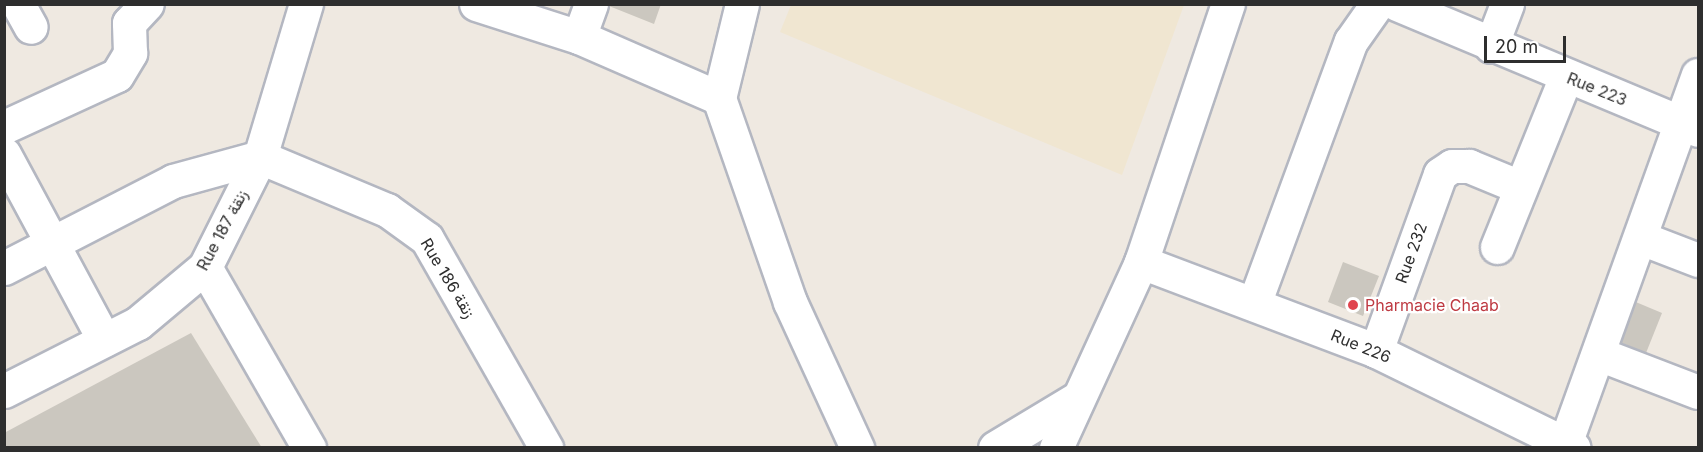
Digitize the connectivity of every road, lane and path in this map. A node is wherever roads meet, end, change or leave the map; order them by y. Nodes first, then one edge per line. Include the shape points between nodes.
1 (147, 4) edge
2 (306, 4) edge
3 (476, 4) edge
4 (591, 4) edge
5 (742, 4) edge
6 (1228, 4) edge
7 (1377, 4) edge
8 (1397, 4) edge
9 (1506, 4) edge
10 (579, 37) junction
11 (1491, 46) junction
12 (1698, 75) edge
13 (1566, 76) junction
14 (719, 98) junction
15 (1689, 126) edge
16 (4, 127) edge
17 (4, 154) edge
18 (260, 157) junction
19 (1520, 187) junction
20 (1641, 238) junction
21 (51, 244) junction
22 (1497, 247) dead end
23 (1698, 260) edge
24 (1141, 262) junction
25 (204, 267) junction
26 (4, 268) edge
27 (1254, 304) junction
28 (104, 340) junction
29 (1376, 351) junction
30 (1599, 354) junction
31 (4, 391) edge
32 (1698, 392) edge
33 (1078, 398) junction
34 (1570, 444) edge
35 (309, 447) edge
36 (546, 447) edge
37 (857, 447) edge
38 (994, 447) edge
39 (1056, 447) edge

1 - 16 street via 129,23 130,53 117,75
2 - 18 street, Rue 187 زنقة
3 - 10 street
4 - 10 street
5 - 14 street
6 - 24 street
7 - 27 street via 1351,41
8 - 11 street, Rue 223
9 - 11 street
10 - 14 street
11 - 13 street, Rue 223
12 - 15 street
13 - 15 street, Rue 223
13 - 19 street
14 - 37 street via 790,302
15 - 20 street
17 - 21 street
18 - 21 street via 181,177
18 - 25 street, Rue 187 زنقة
18 - 36 street, Rue 186 زنقة via 387,210 427,239
19 - 22 street
19 - 29 street, Rue 232 via 1459,165 1445,169 1433,188
20 - 23 street
20 - 30 street
21 - 26 street
21 - 28 street
24 - 27 street, Rue 226
24 - 33 street
25 - 28 street, Rue 187 زنقة via 167,304
25 - 35 street
27 - 29 street, Rue 226
28 - 31 street, Rue 187 زنقة
29 - 34 street, Rue 226
30 - 32 street
30 - 34 street
33 - 38 street
33 - 39 street

